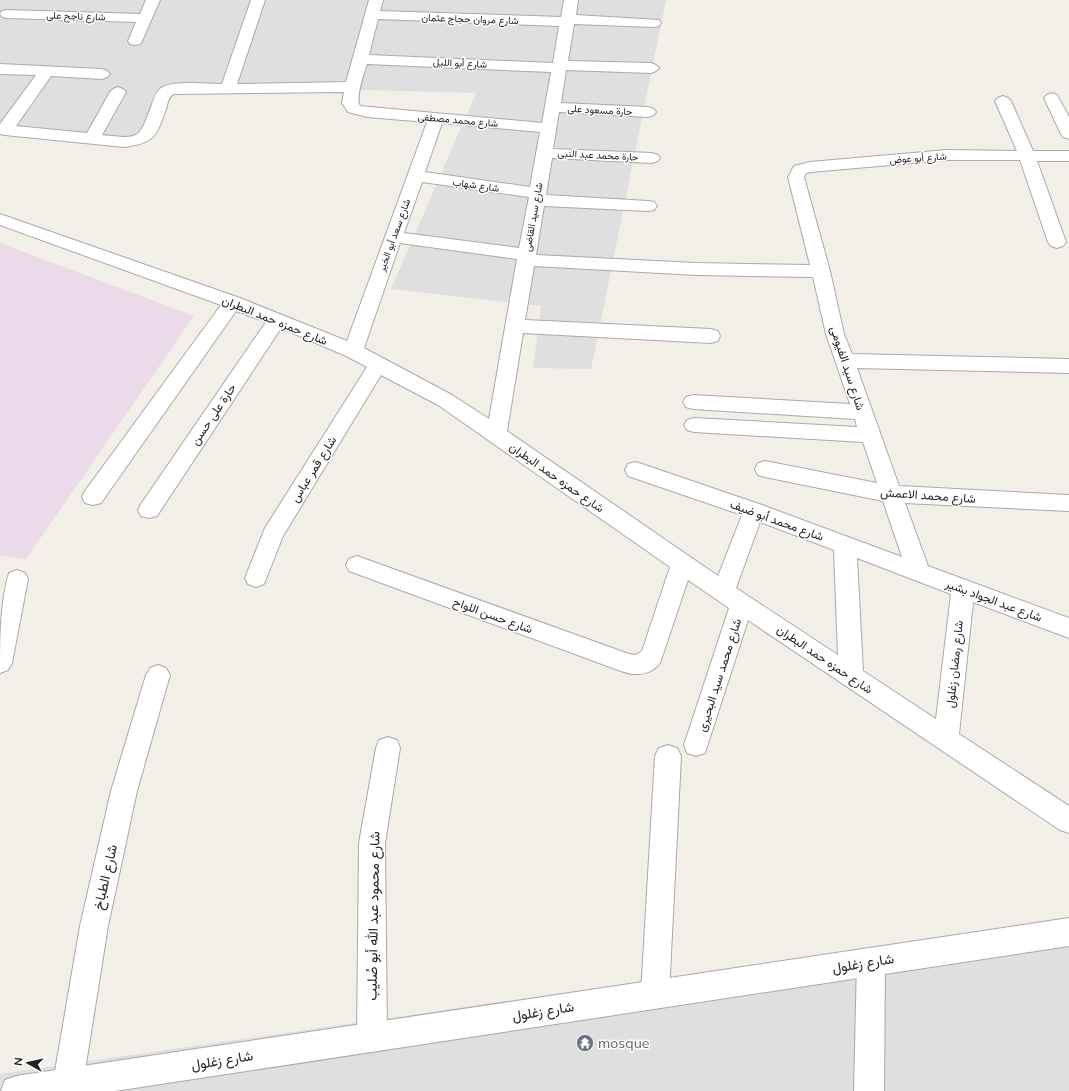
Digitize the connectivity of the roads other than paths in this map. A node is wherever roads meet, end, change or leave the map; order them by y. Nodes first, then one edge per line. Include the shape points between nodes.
1 (24, 0) edge
2 (153, 0) edge
3 (258, 0) edge
4 (376, 0) edge
5 (571, 0) edge
6 (372, 15) junction
7 (3, 18) edge
8 (145, 18) junction
9 (568, 21) junction
10 (654, 23) dead end
11 (135, 42) dead end
12 (361, 59) junction
13 (560, 66) junction
14 (651, 68) dead end
15 (0, 69) edge
16 (46, 72) junction
17 (102, 74) dead end
18 (353, 87) junction
19 (228, 88) junction
20 (118, 92) dead end
21 (1052, 98) dead end
22 (1003, 101) dead end
23 (553, 107) junction
24 (648, 112) dead end
25 (436, 119) junction
26 (549, 128) junction
27 (3, 129) edge
28 (1069, 134) edge
29 (92, 138) junction
30 (544, 153) junction
31 (1027, 156) junction
32 (1069, 156) edge
33 (652, 158) dead end
34 (810, 166) joint
35 (415, 176) junction
36 (537, 196) junction
37 (648, 206) dead end
38 (0, 219) edge
39 (394, 237) junction
40 (1057, 242) dead end
41 (526, 257) junction
42 (821, 271) junction
43 (233, 302) junction
44 (277, 319) junction
45 (514, 326) junction
46 (711, 336) dead end
47 (353, 351) junction
48 (844, 361) junction
49 (378, 364) junction
50 (1069, 366) edge
51 (693, 402) dead end
52 (862, 412) junction
53 (694, 425) dead end
54 (496, 434) junction
55 (871, 435) junction
56 (765, 469) dead end
57 (635, 470) dead end
58 (891, 494) junction
59 (93, 497) dead end
60 (1069, 503) edge
61 (149, 510) dead end
62 (754, 511) junction
63 (845, 545) junction
64 (682, 564) junction
65 (357, 565) dead end
66 (919, 573) junction
67 (256, 578) dead end
68 (17, 579) dead end
69 (963, 589) junction
70 (732, 598) junction
71 (1069, 628) edge
72 (0, 660) edge
73 (158, 674) dead end
74 (851, 676) junction
75 (946, 740) junction
76 (696, 746) dead end
77 (388, 748) dead end
78 (668, 756) dead end
79 (1069, 821) edge
80 (1069, 932) edge
81 (871, 962) junction
82 (655, 994) junction
83 (372, 1037) junction
84 (68, 1083) junction
85 (16, 1091) edge
86 (869, 1091) edge

1 - 7 street
2 - 8 street
3 - 19 street
4 - 6 street
5 - 9 street, شارع سيد القاضى
6 - 9 street, شارع مروان حجاج عثمان
6 - 12 street
7 - 8 street, شارع ناجح على
8 - 11 street
9 - 10 street, شارع مروان حجاج عثمان
9 - 13 street, شارع سيد القاضى
12 - 13 street, شارع أبو الليل
12 - 18 street
13 - 14 street, شارع أبو الليل
13 - 23 street, شارع سيد القاضى
15 - 16 street
16 - 17 street
16 - 27 street
18 - 19 street
18 - 25 street, شارع محمد مصطفى via 350,103 354,109
19 - 29 street via 180,88 167,91 163,95 148,134 142,138 124,142
20 - 29 street
21 - 28 street
22 - 31 street
23 - 24 street, حارة مسعود على
23 - 26 street, شارع سيد القاضى
25 - 26 street, شارع محمد مصطفى
25 - 35 street, شارع سعد أبو الخير
26 - 30 street, شارع سيد القاضى
27 - 29 street
30 - 33 street, حارة محمد عبد النبى
30 - 36 street, شارع سيد القاضى
31 - 32 street, شارع أبو عوض
31 - 34 street, شارع أبو عوض via 947,155
31 - 40 street
34 - 42 street, شارع سيد الفيومى via 800,170 796,177
35 - 36 street, شارع شهاب
35 - 39 street, شارع سعد أبو الخير
36 - 37 street, شارع شهاب
36 - 41 street, شارع سيد القاضى
38 - 43 street, شارع حمزه حمد البطران
39 - 41 street
39 - 47 street, شارع سعد أبو الخير
41 - 42 street via 696,269
41 - 45 street, شارع سيد القاضى
42 - 48 street, شارع سيد الفيومى via 835,334
43 - 44 street, شارع حمزه حمد البطران
43 - 59 street
44 - 47 street, شارع حمزه حمد البطران
44 - 61 street, حارة على حسن
45 - 46 street
45 - 54 street, شارع سيد القاضى
47 - 49 street, شارع حمزه حمد البطران
48 - 50 street
48 - 52 street, شارع سيد الفيومى
49 - 54 street, شارع حمزه حمد البطران via 445,400
49 - 67 street, شارع قمر عباس via 273,534
51 - 52 street
52 - 55 street, شارع سيد الفيومى
53 - 55 street
54 - 64 street, شارع حمزه حمد البطران
55 - 58 street, شارع سيد الفيومى
56 - 58 street, شارع محمد الاعمش
57 - 62 street, شارع محمد أبو ضيف
58 - 60 street, شارع محمد الاعمش
58 - 66 street, شارع سيد الفيومى
62 - 63 street, شارع محمد أبو ضيف
62 - 70 street, شارع محمد سيد البحيرى
63 - 66 street, شارع محمد أبو ضيف
63 - 74 street
64 - 65 street, شارع حسن اللواح via 652,656 638,666
64 - 70 street, شارع حمزه حمد البطران
66 - 69 street, شارع عبد الجواد بشير
68 - 72 street
69 - 71 street, شارع عبد الجواد بشير
69 - 75 street, شارع رمضان زغلول
70 - 74 street, شارع حمزه حمد البطران
70 - 76 street, شارع محمد سيد البحيرى
73 - 84 street, شارع الطباخ via 124,791 94,926
74 - 75 street, شارع حمزه حمد البطران
75 - 79 street, شارع حمزه حمد البطران
77 - 83 street, شارع محمود عبد الله أبو صُليب via 372,843
78 - 82 street
80 - 81 street, شارع زغلول
81 - 82 street, شارع زغلول
81 - 86 street
82 - 83 street, شارع زغلول
83 - 84 street, شارع زغلول
84 - 85 street, شارع زغلول

